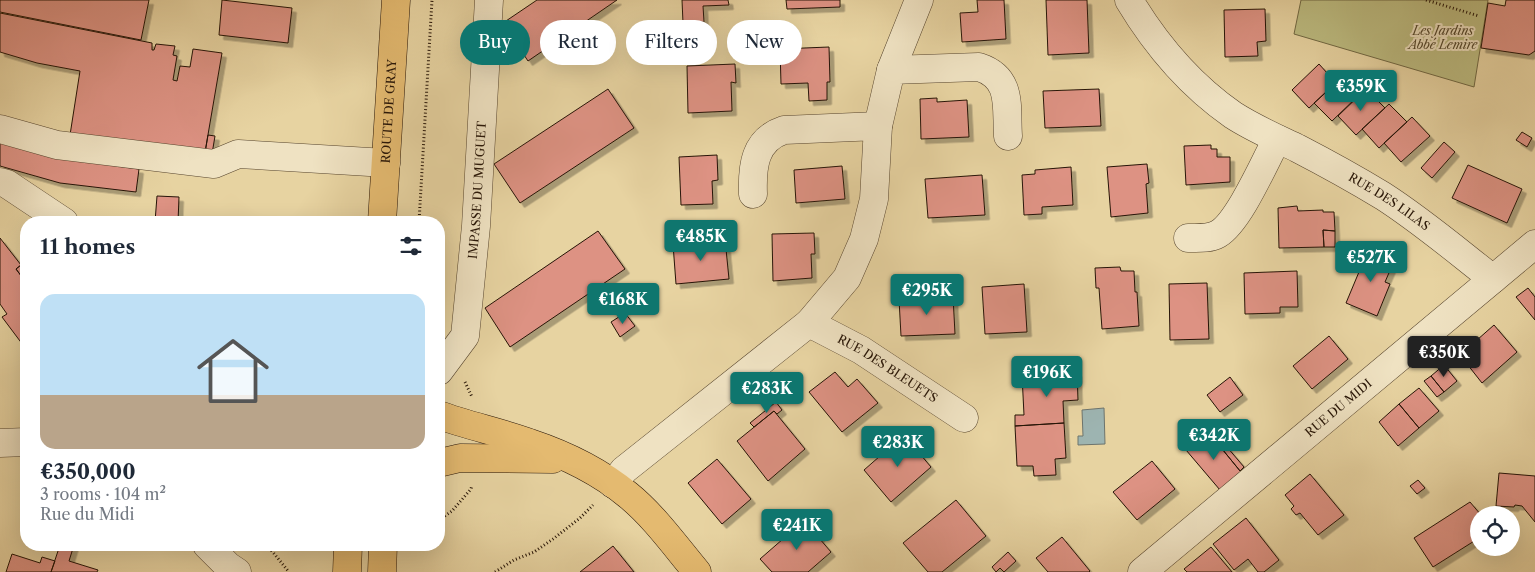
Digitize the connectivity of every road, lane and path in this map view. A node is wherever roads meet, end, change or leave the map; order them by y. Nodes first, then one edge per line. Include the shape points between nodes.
1 (396, 0) edge
2 (432, 0) edge
3 (489, 0) edge
4 (919, 0) edge
5 (1129, 0) edge
6 (1426, 0) edge
7 (1479, 16) dead end
8 (891, 70) junction
9 (878, 126) junction
10 (0, 129) edge
11 (1008, 136) dead end
12 (1277, 138) junction
13 (386, 163) junction
14 (0, 182) edge
15 (752, 194) dead end
16 (55, 216) edge
17 (382, 216) edge
18 (420, 216) edge
19 (1188, 238) dead end
20 (1535, 244) edge
21 (1493, 279) junction
22 (809, 323) junction
23 (445, 363) edge
24 (445, 417) edge
25 (964, 418) dead end
26 (20, 442) edge
27 (0, 443) edge
28 (572, 459) junction
29 (445, 462) edge
30 (613, 484) junction
31 (213, 551) edge
32 (272, 551) edge
33 (348, 551) edge
34 (383, 551) edge
35 (237, 572) edge
36 (289, 572) edge
37 (347, 572) edge
38 (382, 572) edge
39 (495, 572) edge
40 (697, 572) edge
41 (1142, 572) edge

1 - 13 main road, ROUTE DE GRAY
2 - 18 path
3 - 23 street, IMPASSE DU MUGUET via 476,226 465,336
4 - 8 street
5 - 12 street, RUE DES LILAS via 1169,56 1200,89 1234,115
6 - 7 path
8 - 9 street
8 - 11 street via 979,67 989,70 1002,83 1005,92
9 - 15 street via 784,130 774,134 757,154 752,172
9 - 22 street via 874,199 864,239 847,278
10 - 13 street via 57,145 214,164 238,154
12 - 19 street via 1234,219 1218,234 1208,238
12 - 21 street, RUE DES LILAS via 1385,197
13 - 17 main road, ROUTE DE GRAY
14 - 16 street
20 - 21 street, RUE DU MIDI
21 - 41 street, RUE DU MIDI
22 - 25 street, RUE DES BLEUETS via 861,350
22 - 30 street via 624,470
24 - 28 main road via 530,442
26 - 27 street
28 - 29 main road via 460,458
28 - 30 main road
30 - 39 path via 554,539
30 - 40 main road via 642,508
31 - 35 street
32 - 36 path
33 - 37 main road
34 - 38 main road

